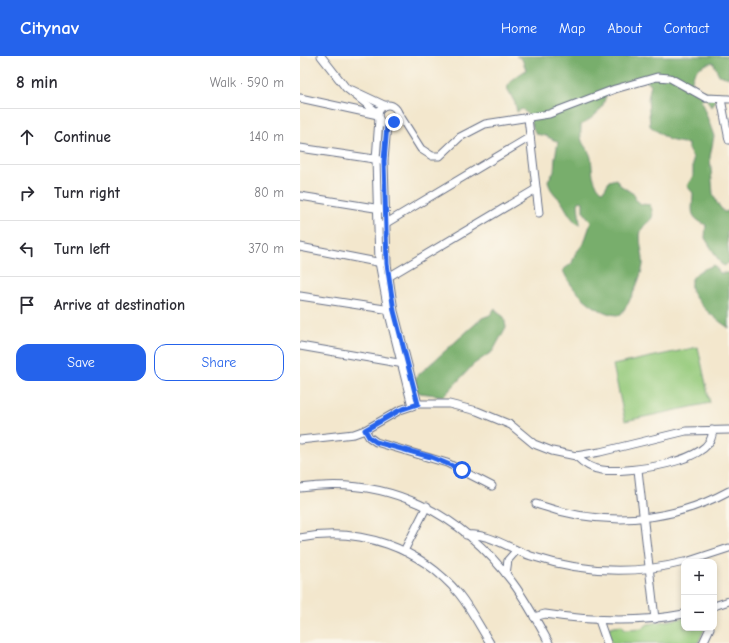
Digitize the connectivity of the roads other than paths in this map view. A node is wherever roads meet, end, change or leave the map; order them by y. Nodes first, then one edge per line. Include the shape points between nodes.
1 (321, 56) edge
2 (346, 88) junction
3 (300, 98) edge
4 (721, 99) junction
5 (729, 99) edge
6 (384, 106) junction
7 (397, 111) junction
8 (378, 116) junction
9 (528, 118) junction
10 (396, 121) junction
11 (387, 125) junction
12 (409, 128) junction
13 (530, 137) junction
14 (729, 140) edge
15 (300, 148) edge
16 (376, 160) junction
17 (384, 161) junction
18 (536, 189) junction
19 (300, 196) edge
20 (378, 208) junction
21 (386, 210) junction
22 (539, 213) dead end
23 (386, 224) junction
24 (378, 226) junction
25 (300, 247) edge
26 (383, 263) junction
27 (385, 278) junction
28 (300, 296) edge
29 (391, 310) junction
30 (300, 346) edge
31 (404, 364) junction
32 (415, 405) junction
33 (365, 430) junction
34 (712, 430) junction
35 (729, 430) edge
36 (300, 440) edge
37 (576, 456) junction
38 (638, 470) junction
39 (492, 486) dead end
40 (300, 488) edge
41 (729, 491) edge
42 (536, 504) dead end
43 (427, 506) junction
44 (644, 518) junction
45 (466, 535) junction
46 (300, 538) edge
47 (729, 548) edge
48 (516, 550) junction
49 (404, 551) junction
50 (694, 559) edge
51 (681, 563) edge
52 (649, 568) junction
53 (506, 574) junction
54 (729, 601) edge
55 (717, 605) edge
56 (681, 615) edge
57 (534, 617) junction
58 (655, 619) junction
59 (599, 620) junction
60 (709, 631) edge
61 (490, 643) edge
62 (549, 643) edge
63 (607, 643) edge
64 (703, 643) edge

1 - 2 street
2 - 6 street
2 - 8 street
3 - 8 street
4 - 5 street
4 - 9 street via 706,98 670,78 657,77 615,88 549,114
4 - 14 street
6 - 7 street via 390,105
6 - 8 street
7 - 10 street
7 - 12 street
8 - 11 street
8 - 16 street
9 - 12 street via 485,124 460,137 440,156 432,156 421,149
9 - 13 street
10 - 11 street
10 - 12 street
11 - 17 street
13 - 18 street
13 - 23 street
15 - 16 street
16 - 17 street
16 - 20 street
17 - 21 street
18 - 22 street
18 - 27 street
19 - 20 street
20 - 21 street
20 - 24 street
21 - 23 street
23 - 24 street
23 - 26 street
24 - 26 street
25 - 26 street
26 - 27 street
27 - 29 street
28 - 29 street
29 - 31 street
30 - 31 street
31 - 32 street
32 - 33 street via 400,410
32 - 37 street via 449,404 477,411 511,425 534,444
33 - 36 street via 329,438
33 - 39 street via 376,442 447,463
34 - 35 street
34 - 37 street via 686,431
34 - 38 street via 712,440 704,448 670,462
37 - 38 street via 598,469
38 - 44 street
40 - 43 street via 332,485 364,487 396,494
41 - 44 street via 683,510
42 - 44 street via 562,513 589,518
43 - 45 street
43 - 49 street
44 - 52 street
45 - 48 street via 480,534
45 - 53 street
46 - 49 street via 351,536 373,540
47 - 50 street
48 - 52 street via 544,560 574,566 619,570
48 - 53 street via 508,560
49 - 61 street via 434,570 451,586 466,604
51 - 52 street
52 - 58 street
53 - 57 street
54 - 55 street
56 - 58 street
57 - 59 street via 545,614
57 - 62 street
58 - 59 street
59 - 63 street
60 - 64 street

